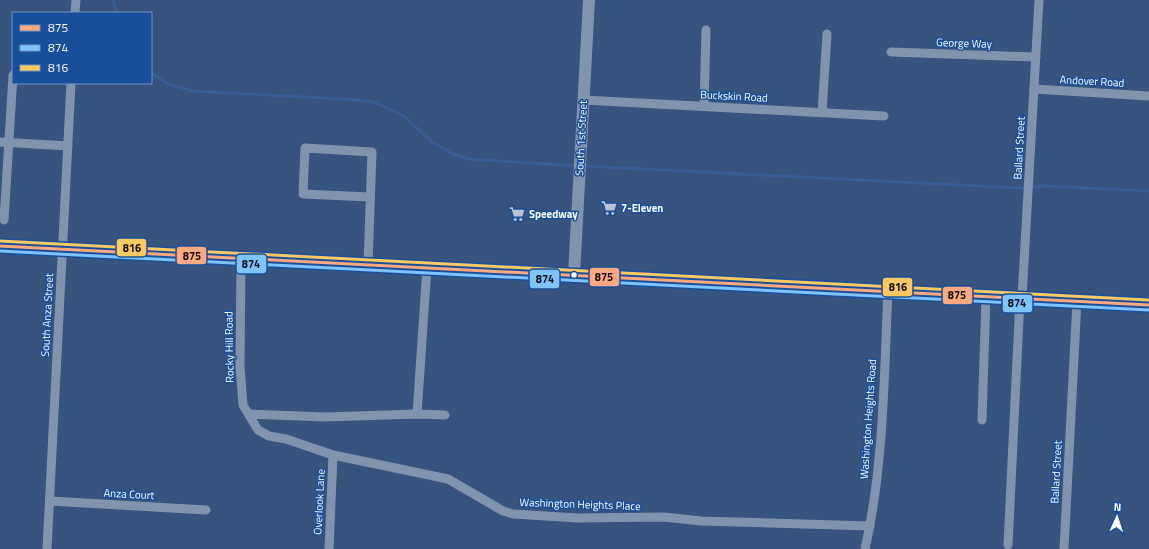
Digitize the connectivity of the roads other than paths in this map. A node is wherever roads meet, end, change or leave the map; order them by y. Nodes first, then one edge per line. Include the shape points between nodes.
1 (76, 0) edge
2 (588, 0) edge
3 (1039, 0) edge
4 (75, 12) edge
5 (706, 30) dead end
6 (827, 34) dead end
7 (891, 52) dead end
8 (1036, 57) junction
9 (12, 82) edge
10 (71, 84) edge
11 (1034, 89) junction
12 (1149, 96) edge
13 (583, 100) junction
14 (704, 106) junction
15 (822, 112) junction
16 (884, 116) dead end
17 (4, 142) edge
18 (68, 146) junction
19 (370, 197) junction
20 (4, 220) dead end
21 (0, 246) edge
22 (63, 249) junction
23 (241, 259) junction
24 (368, 264) junction
25 (426, 267) junction
26 (574, 275) junction
27 (888, 291) junction
28 (986, 296) junction
29 (1021, 297) junction
30 (1077, 301) junction
31 (1149, 304) edge
32 (248, 414) junction
33 (417, 414) junction
34 (445, 415) dead end
35 (982, 420) dead end
36 (258, 430) joint
37 (334, 455) junction
38 (50, 501) junction
39 (206, 510) dead end
40 (870, 526) junction
41 (1008, 545) dead end
42 (47, 549) edge
43 (329, 549) edge
44 (865, 549) edge
45 (1064, 549) edge

1 - 4 street
2 - 13 street, South 1st Street
3 - 8 street, Ballard Street
5 - 14 street
6 - 15 street
7 - 8 street, George Way
8 - 11 street, Ballard Street
9 - 17 street
10 - 18 street, South Anza Street
11 - 12 street, Andover Road
11 - 29 street, Ballard Street
13 - 14 street, Buckskin Road
13 - 26 street, South 1st Street
14 - 15 street, Buckskin Road
15 - 16 street, Buckskin Road
17 - 18 street
17 - 20 street
18 - 22 street, South Anza Street
19 - 19 street via 372,152 305,148 303,194
19 - 24 street
21 - 22 main road
22 - 23 main road
22 - 38 street, South Anza Street
23 - 24 main road
23 - 32 street, Rocky Hill Road via 240,367 243,404
24 - 25 main road
25 - 26 main road
25 - 33 street
26 - 27 main road
27 - 28 main road
27 - 40 street, Washington Heights Road via 881,430
28 - 29 main road
28 - 35 street
29 - 30 main road
29 - 41 street, Ballard Street
30 - 31 main road
30 - 45 street, Ballard Street
32 - 33 street via 325,417
32 - 36 street, Rocky Hill Road
33 - 34 street
36 - 37 street, Washington Heights Place via 269,436
37 - 40 street, Washington Heights Place via 448,479 503,511 513,514 577,518 664,517
37 - 43 street, Overlook Lane
38 - 39 street, Anza Court
38 - 42 street, South Anza Street
40 - 44 street, Washington Heights Road

